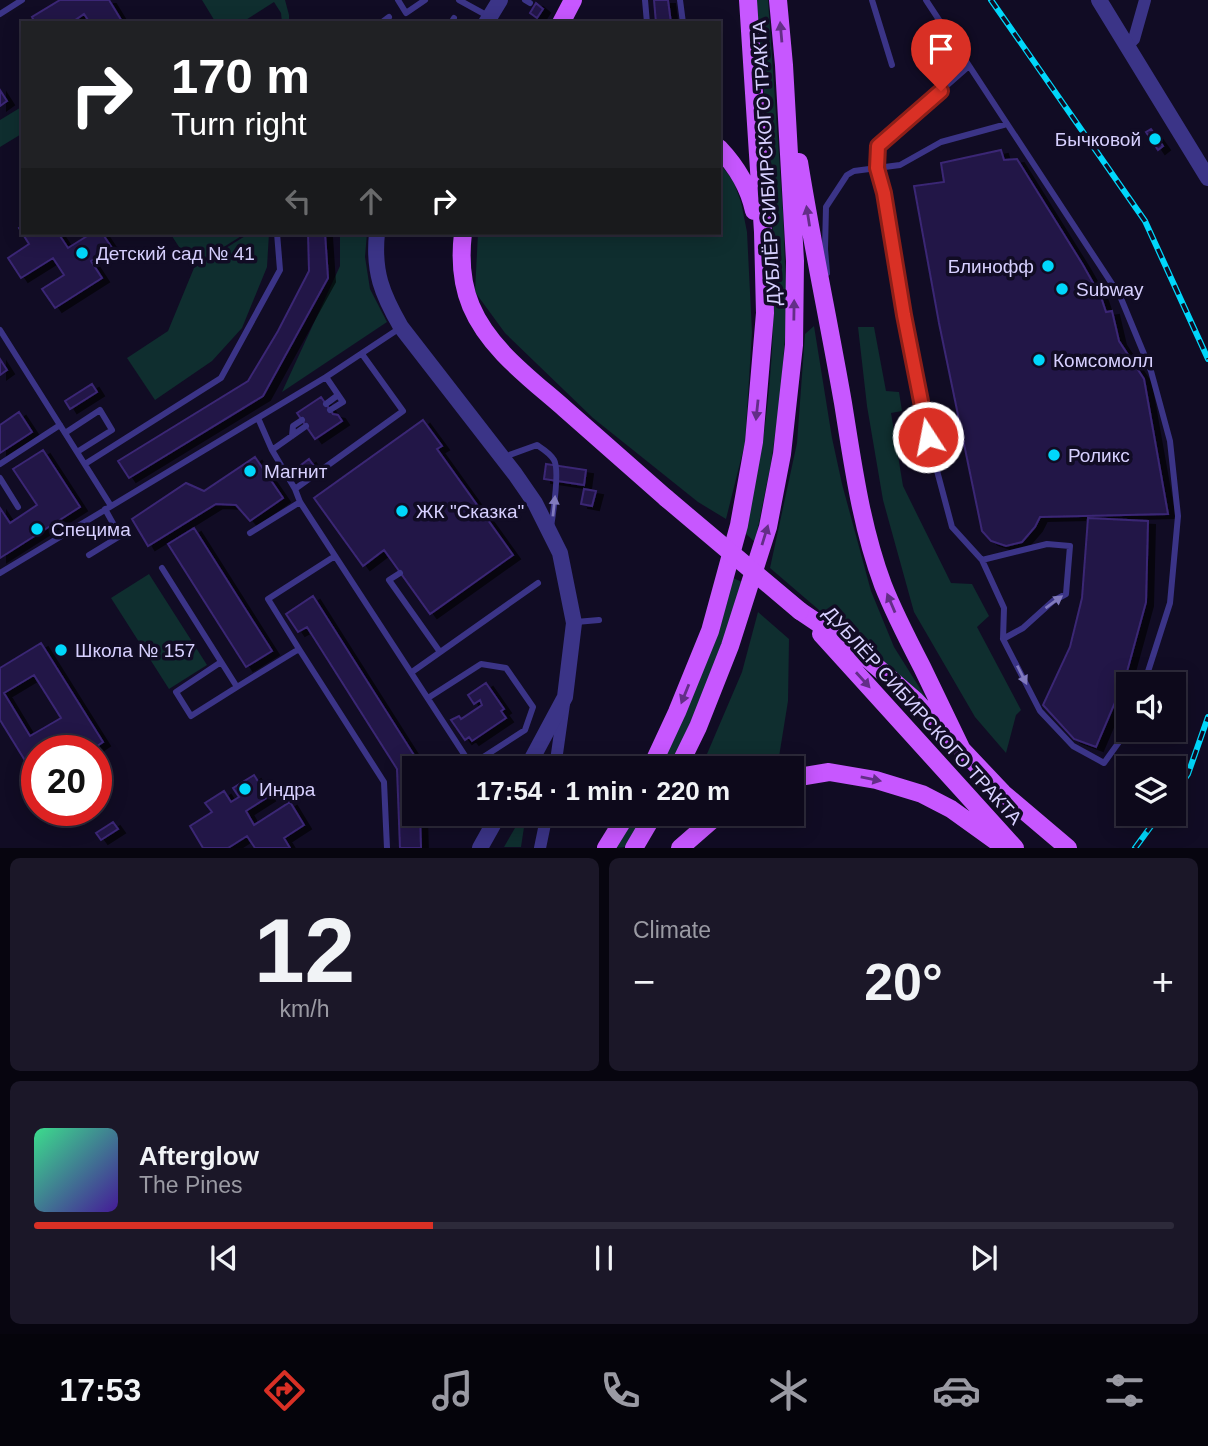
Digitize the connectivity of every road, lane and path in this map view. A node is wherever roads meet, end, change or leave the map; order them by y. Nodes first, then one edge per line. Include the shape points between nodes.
1 (22, 0) edge
2 (398, 0) edge
3 (425, 0) edge
4 (459, 0) edge
5 (500, 0) edge
6 (573, 0) edge
7 (645, 0) edge
8 (680, 0) edge
9 (748, 0) edge
10 (778, 0) edge
11 (872, 0) edge
12 (926, 0) edge
13 (1099, 0) edge
14 (1145, 0) edge
15 (468, 3) edge
16 (0, 14) edge
17 (390, 17) dead end
18 (488, 20) edge
19 (384, 21) edge
20 (562, 21) edge
21 (647, 21) edge
22 (683, 21) edge
23 (1127, 46) junction
24 (784, 65) junction
25 (892, 65) dead end
26 (969, 66) junction
27 (1007, 124) junction
28 (721, 151) edge
29 (874, 168) junction
30 (1208, 178) edge
31 (277, 235) edge
32 (377, 235) edge
33 (463, 235) edge
34 (401, 327) junction
35 (0, 330) edge
36 (362, 354) junction
37 (326, 377) junction
38 (760, 382) junction
39 (843, 403) junction
40 (328, 407) dead end
41 (258, 418) junction
42 (304, 423) dead end
43 (60, 425) junction
44 (65, 433) junction
45 (272, 450) junction
46 (77, 452) junction
47 (502, 458) junction
48 (0, 464) edge
49 (85, 464) junction
50 (0, 478) edge
51 (295, 489) junction
52 (300, 502) junction
53 (18, 507) dead end
54 (108, 508) junction
55 (550, 531) junction
56 (250, 533) dead end
57 (89, 555) dead end
58 (335, 556) junction
59 (982, 560) junction
60 (162, 568) dead end
61 (400, 572) dead end
62 (0, 573) edge
63 (538, 583) dead end
64 (800, 611) junction
65 (599, 620) dead end
66 (574, 623) junction
67 (1003, 639) junction
68 (299, 649) junction
69 (440, 652) junction
70 (221, 662) junction
71 (1148, 672) edge
72 (412, 673) junction
73 (237, 687) junction
74 (565, 697) junction
75 (428, 698) junction
76 (1119, 742) edge
77 (961, 748) junction
78 (465, 756) edge
79 (488, 756) edge
80 (533, 756) edge
81 (557, 756) edge
82 (657, 756) edge
83 (684, 756) edge
84 (804, 776) edge
85 (492, 826) edge
86 (545, 826) edge
87 (620, 826) edge
88 (647, 826) edge
89 (705, 826) edge
90 (387, 848) edge
91 (480, 848) edge
92 (540, 848) edge
93 (606, 848) edge
94 (634, 848) edge
95 (680, 848) edge
96 (1005, 848) edge
97 (1014, 848) edge
98 (1068, 848) edge

1 - 16 lane
2 - 3 lane via 406,13
4 - 15 lane
5 - 18 street
6 - 20 main road
7 - 21 lane
8 - 22 lane
9 - 38 main road, ДУБЛЁР СИБИРСКОГО ТРАКТА via 763,232 765,313
24 -> 10 main road, ДУБЛЁР СИБИРСКОГО ТРАКТА
11 - 25 lane
12 - 26 lane
13 - 23 street
14 - 23 street via 1134,39
15 - 18 lane
17 - 19 lane
23 - 30 street
39 -> 24 main road, ДУБЛЁР СИБИРСКОГО ТРАКТА
83 -> 24 main road, ДУБЛЁР СИБИРСКОГО ТРАКТА via 730,646 768,527 782,454 794,345 795,261
26 - 27 lane
26 - 29 lane via 878,146
27 - 29 lane via 941,142 900,165
27 - 71 lane via 1120,296 1151,371 1170,441 1178,516 1175,560 1170,603
28 - 38 main road, ДУБЛЁР СИБИРСКОГО ТРАКТА via 741,176 755,215
29 - 39 lane via 846,175 826,207 828,288
29 - 59 lane via 884,193 928,437 952,527
31 - 49 lane via 280,270 220,378
32 - 34 street via 380,285
33 - 64 main road, ДУБЛЁР СИБИРСКОГО ТРАКТА, bridge via 462,283 471,307 506,356
34 - 36 lane
34 - 47 street
35 - 43 lane
36 - 37 lane
36 - 51 lane via 403,411
37 - 40 lane via 343,402
37 - 41 lane
38 -> 82 main road, ДУБЛЁР СИБИРСКОГО ТРАКТА via 746,491 710,631
77 -> 39 main road, ДУБЛЁР СИБИРСКОГО ТРАКТА via 883,583 858,496
41 - 45 lane
41 - 54 lane
42 - 45 lane
43 - 44 lane
43 - 48 lane
44 - 46 lane
44 - 46 lane via 100,410 112,430
45 - 51 lane
46 - 49 lane
47 - 55 street
55 -> 47 lane via 556,463 550,453 537,445
49 - 54 lane
50 - 53 lane
51 - 52 lane
52 - 56 lane
52 - 58 lane
54 - 57 lane via 120,536
54 - 62 lane
55 - 66 street via 560,553
58 - 68 lane via 268,599
58 - 72 lane
59 - 67 lane via 1004,608
67 -> 59 lane via 1066,594 1070,546 1047,544
60 - 70 lane
61 - 69 lane via 389,580
63 - 69 lane
64 - 77 main road, ДУБЛЁР СИБИРСКОГО ТРАКТА via 855,648
64 -> 97 main road, ДУБЛЁР СИБИРСКОГО ТРАКТА
65 - 66 lane
66 - 74 street
67 -> 76 lane via 1040,711 1073,746 1104,763
68 - 73 lane
68 - 90 lane via 384,782
69 - 72 lane
70 - 73 lane
70 - 73 lane via 176,692 191,716
72 - 75 lane
74 - 80 street
74 - 81 street
75 - 78 lane
75 - 79 lane via 481,664 506,668 533,707 525,730
77 - 98 main road, ДУБЛЁР СИБИРСКОГО ТРАКТА via 1003,793
84 -> 96 main road via 829,772 922,794
85 - 91 street
86 - 92 street
87 - 93 main road
88 - 94 main road
89 - 95 main road

